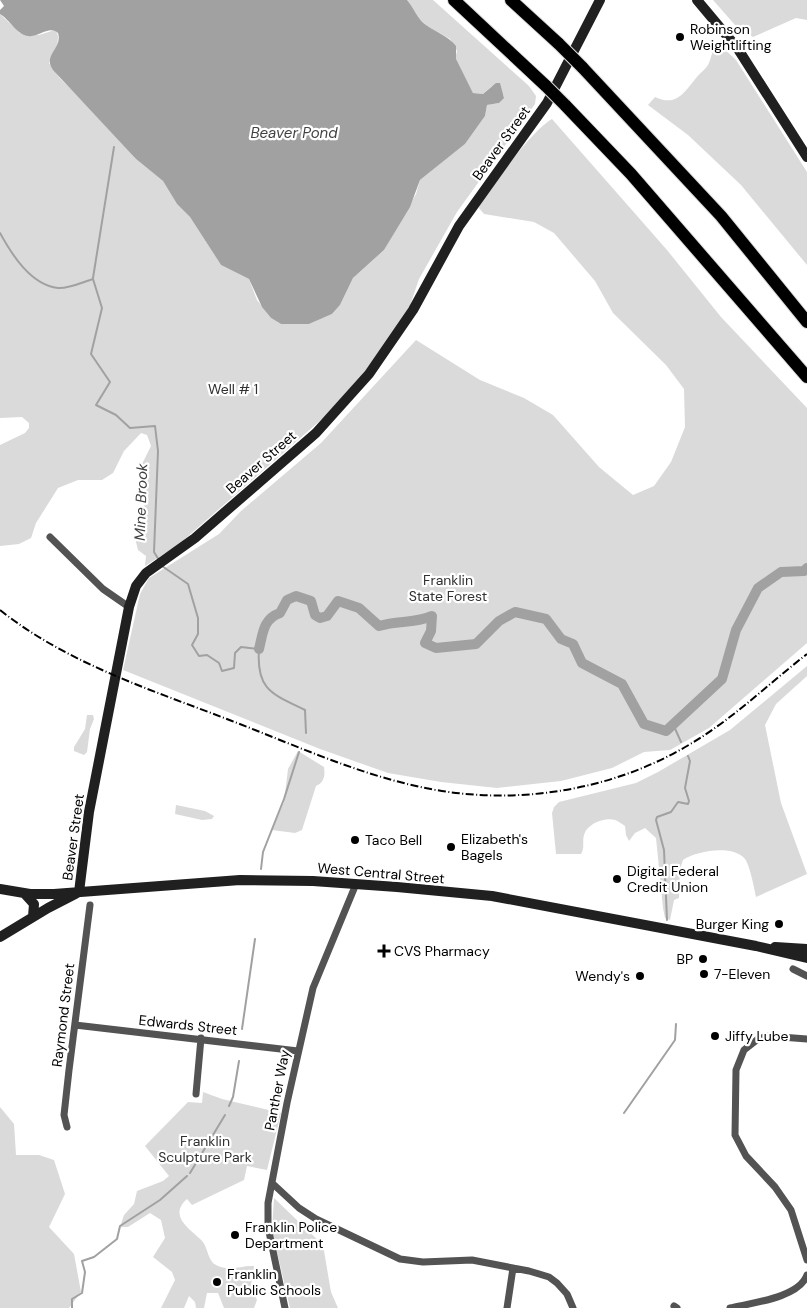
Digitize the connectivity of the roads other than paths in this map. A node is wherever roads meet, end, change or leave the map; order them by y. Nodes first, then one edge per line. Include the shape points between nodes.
1 (454, 0) edge
2 (511, 0) edge
3 (600, 0) edge
4 (697, 0) edge
5 (806, 152) edge
6 (807, 322) edge
7 (807, 377) edge
8 (50, 537) dead end
9 (129, 607) junction
10 (356, 884) junction
11 (0, 889) edge
12 (79, 892) junction
13 (24, 893) junction
14 (90, 905) dead end
15 (33, 917) junction
16 (0, 937) edge
17 (756, 946) junction
18 (807, 949) edge
19 (807, 958) edge
20 (793, 970) dead end
21 (807, 976) edge
22 (75, 1024) junction
23 (201, 1038) junction
24 (807, 1039) edge
25 (298, 1051) junction
26 (196, 1094) dead end
27 (67, 1127) dead end
28 (272, 1183) junction
29 (807, 1260) edge
30 (513, 1268) junction
31 (807, 1275) edge
32 (285, 1308) edge
33 (507, 1308) edge
34 (573, 1308) edge
35 (730, 1308) edge

1 - 7 highway, bridge via 546,86 638,181
2 - 6 highway, bridge via 582,67 721,216
3 - 9 main road, Beaver Street via 547,103 459,226 413,310 368,374 316,433 195,538 140,579
4 - 5 main road via 738,49
8 - 9 street via 103,589
9 - 12 main road, Beaver Street via 89,812
10 - 12 main road, West Central Street via 240,880
10 - 17 main road, West Central Street via 492,896
10 - 25 street, Panther Way via 316,980
11 - 13 main road, West Central Street
12 - 13 main road, West Central Street
12 - 15 main road, Beaver Street
13 - 15 main road via 34,904
14 - 22 street, Raymond Street
15 - 16 main road, Beaver Street
17 - 18 main road, West Central Street
17 - 19 main road, West Central Street
20 - 21 street
22 - 23 street, Edwards Street
22 - 27 street, Raymond Street via 64,1115
23 - 25 street, Edwards Street
23 - 26 street
24 - 29 street via 768,1036 744,1050 736,1070 735,1135 746,1156 791,1210
25 - 28 street, Panther Way
28 - 30 street via 316,1219 400,1259 423,1262 472,1260
28 - 32 street, Panther Way via 267,1223
30 - 33 street
30 - 34 street via 549,1277 562,1289
31 - 35 street via 789,1293

